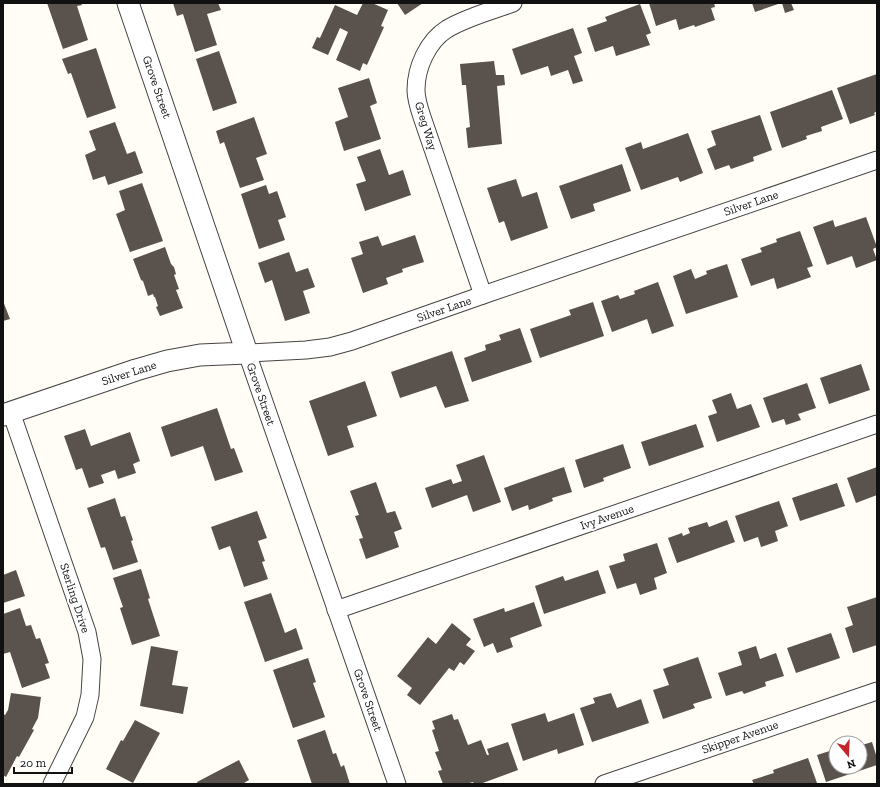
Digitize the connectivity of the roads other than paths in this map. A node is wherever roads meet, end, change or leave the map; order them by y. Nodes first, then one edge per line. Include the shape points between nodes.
1 (128, 3) edge
2 (512, 3) edge
3 (877, 160) edge
4 (483, 295) junction
5 (247, 353) junction
6 (7, 414) edge
7 (877, 424) edge
8 (336, 610) junction
9 (877, 690) edge
10 (52, 784) edge
11 (397, 784) edge
12 (604, 784) edge

1 - 5 street, Grove Street
2 - 4 street, Greg Way via 464,21 439,35 420,66 416,90 417,102
3 - 4 street, Silver Lane
4 - 5 street, Silver Lane via 330,347
5 - 6 street, Silver Lane via 200,355 167,361
5 - 8 street, Grove Street
6 - 10 street, Sterling Drive via 87,632 92,659 90,695 85,717
7 - 8 street, Ivy Avenue
8 - 11 street, Grove Street
9 - 12 street, Skipper Avenue

